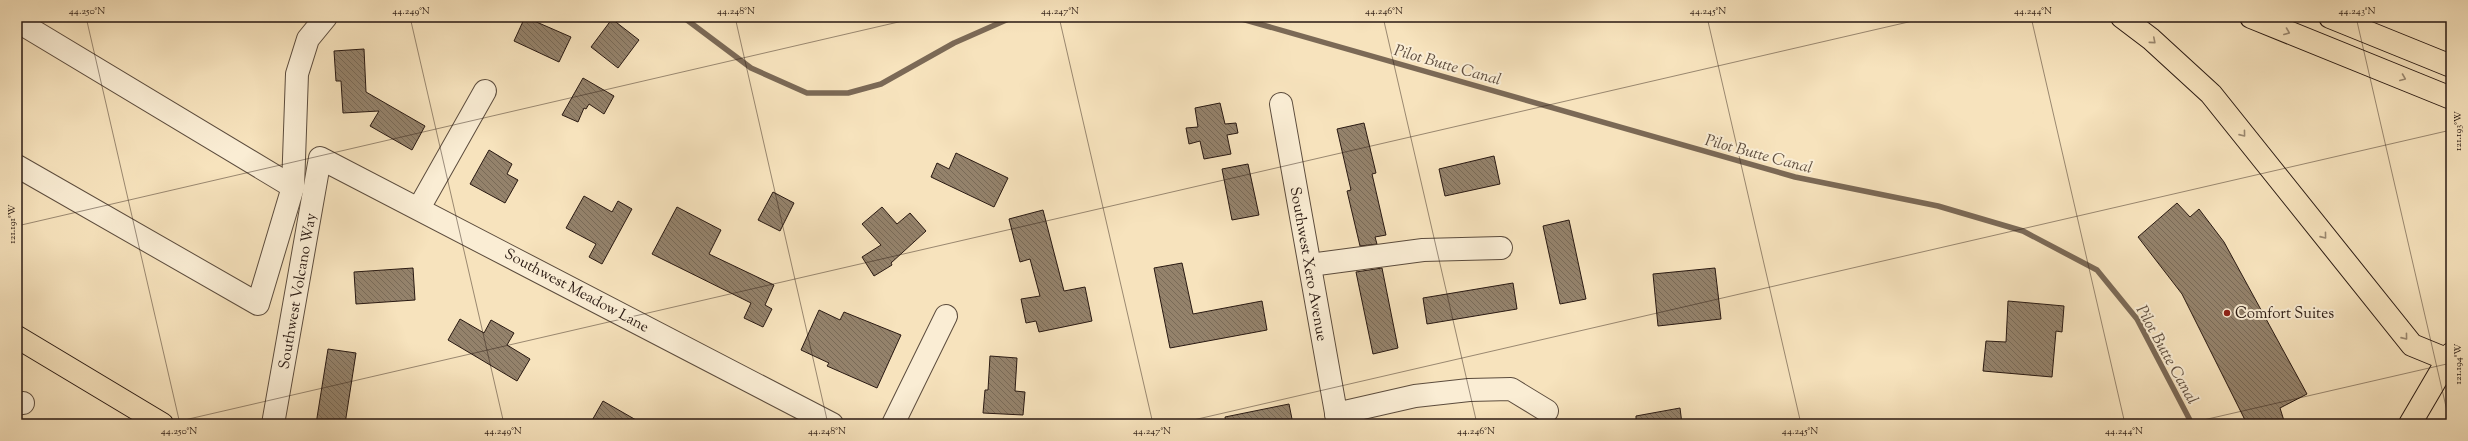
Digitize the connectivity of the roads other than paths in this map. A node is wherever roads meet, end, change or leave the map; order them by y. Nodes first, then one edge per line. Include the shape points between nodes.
1 (326, 17) edge
2 (2122, 17) edge
3 (2251, 17) edge
4 (2330, 17) edge
5 (17, 21) edge
6 (2451, 66) edge
7 (485, 91) dead end
8 (2451, 98) edge
9 (1281, 104) dead end
10 (320, 158) joint
11 (17, 166) edge
12 (293, 187) junction
13 (419, 208) junction
14 (1501, 248) dead end
15 (1310, 265) junction
16 (946, 316) dead end
17 (17, 337) edge
18 (2450, 359) edge
19 (1547, 411) dead end
20 (1337, 419) edge
21 (162, 424) edge
22 (273, 424) edge
23 (832, 424) edge
24 (893, 424) edge
25 (2410, 424) edge

1 - 12 street via 308,39 297,74
2 -> 18 main road via 2151,39 2211,94 2412,345
3 -> 8 main road
4 - 6 main road
5 - 12 street
7 - 13 street
9 - 15 street, Southwest Xero Avenue
10 - 13 street, Southwest Meadow Lane
10 - 22 street, Southwest Volcano Way
11 - 12 street via 258,304
13 - 23 street, Southwest Meadow Lane
14 - 15 street via 1422,250
15 - 20 street, Southwest Xero Avenue
16 - 24 street
17 - 21 main road
18 - 25 main road
19 - 20 street via 1511,389 1483,390 1415,396

